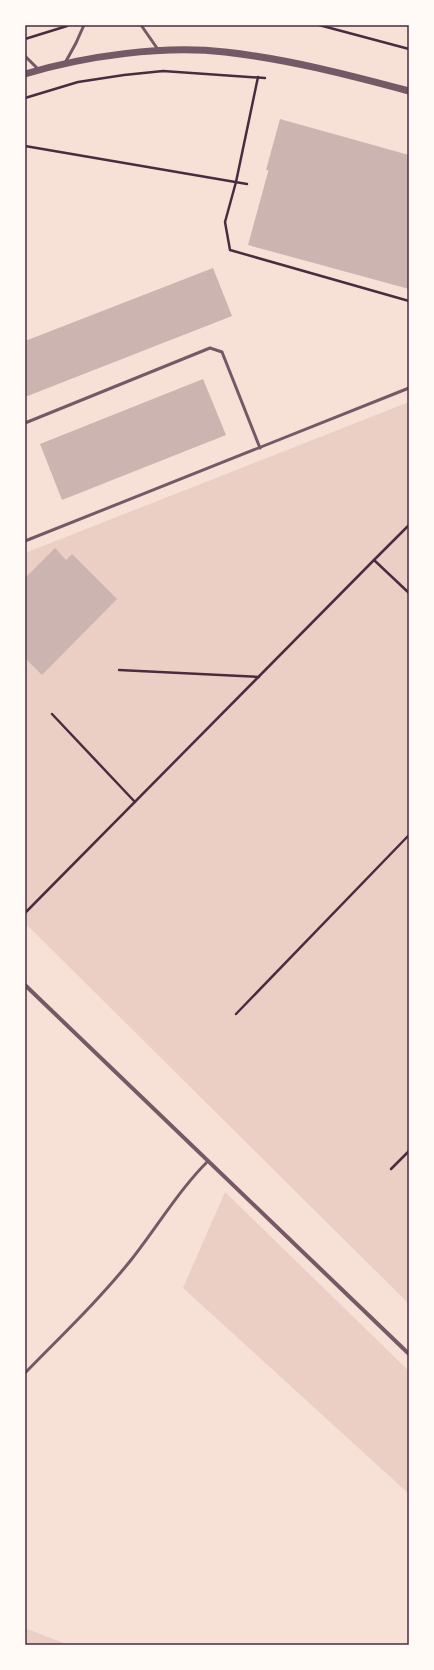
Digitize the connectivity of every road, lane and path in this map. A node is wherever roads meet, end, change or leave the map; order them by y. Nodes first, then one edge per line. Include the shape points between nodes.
1 (71, 25) edge
2 (84, 25) edge
3 (141, 25) edge
4 (319, 25) edge
5 (25, 39) edge
6 (409, 49) edge
7 (159, 50) junction
8 (25, 56) edge
9 (63, 65) junction
10 (38, 70) junction
11 (25, 74) edge
12 (258, 77) junction
13 (272, 78) dead end
14 (409, 90) edge
15 (25, 98) edge
16 (25, 146) edge
17 (236, 182) junction
18 (247, 184) dead end
19 (409, 301) edge
20 (409, 388) edge
21 (25, 423) edge
22 (260, 448) junction
23 (409, 525) edge
24 (25, 541) edge
25 (374, 560) junction
26 (409, 593) edge
27 (119, 670) dead end
28 (260, 677) junction
29 (52, 714) dead end
30 (135, 802) junction
31 (409, 835) edge
32 (25, 913) edge
33 (25, 985) edge
34 (236, 1014) dead end
35 (409, 1151) edge
36 (208, 1161) junction
37 (391, 1169) dead end
38 (409, 1354) edge
39 (25, 1373) edge

1 - 5 path
2 - 9 lane
3 - 7 lane
4 - 6 path
7 - 9 street
7 - 14 street via 224,51 347,74
8 - 10 lane
9 - 10 street
10 - 11 street
12 - 13 path
12 - 15 path via 155,72 78,82
12 - 17 path
16 - 17 path
17 - 18 path
17 - 19 path via 225,222 230,250
20 - 22 lane
21 - 22 lane via 210,348 222,352
22 - 24 lane
23 - 25 path
25 - 26 path
25 - 28 path
27 - 28 path
28 - 30 path
29 - 30 path
30 - 32 path
31 - 34 path
33 - 36 street
35 - 37 path
36 - 38 street
36 - 39 lane via 131,1260 93,1304

